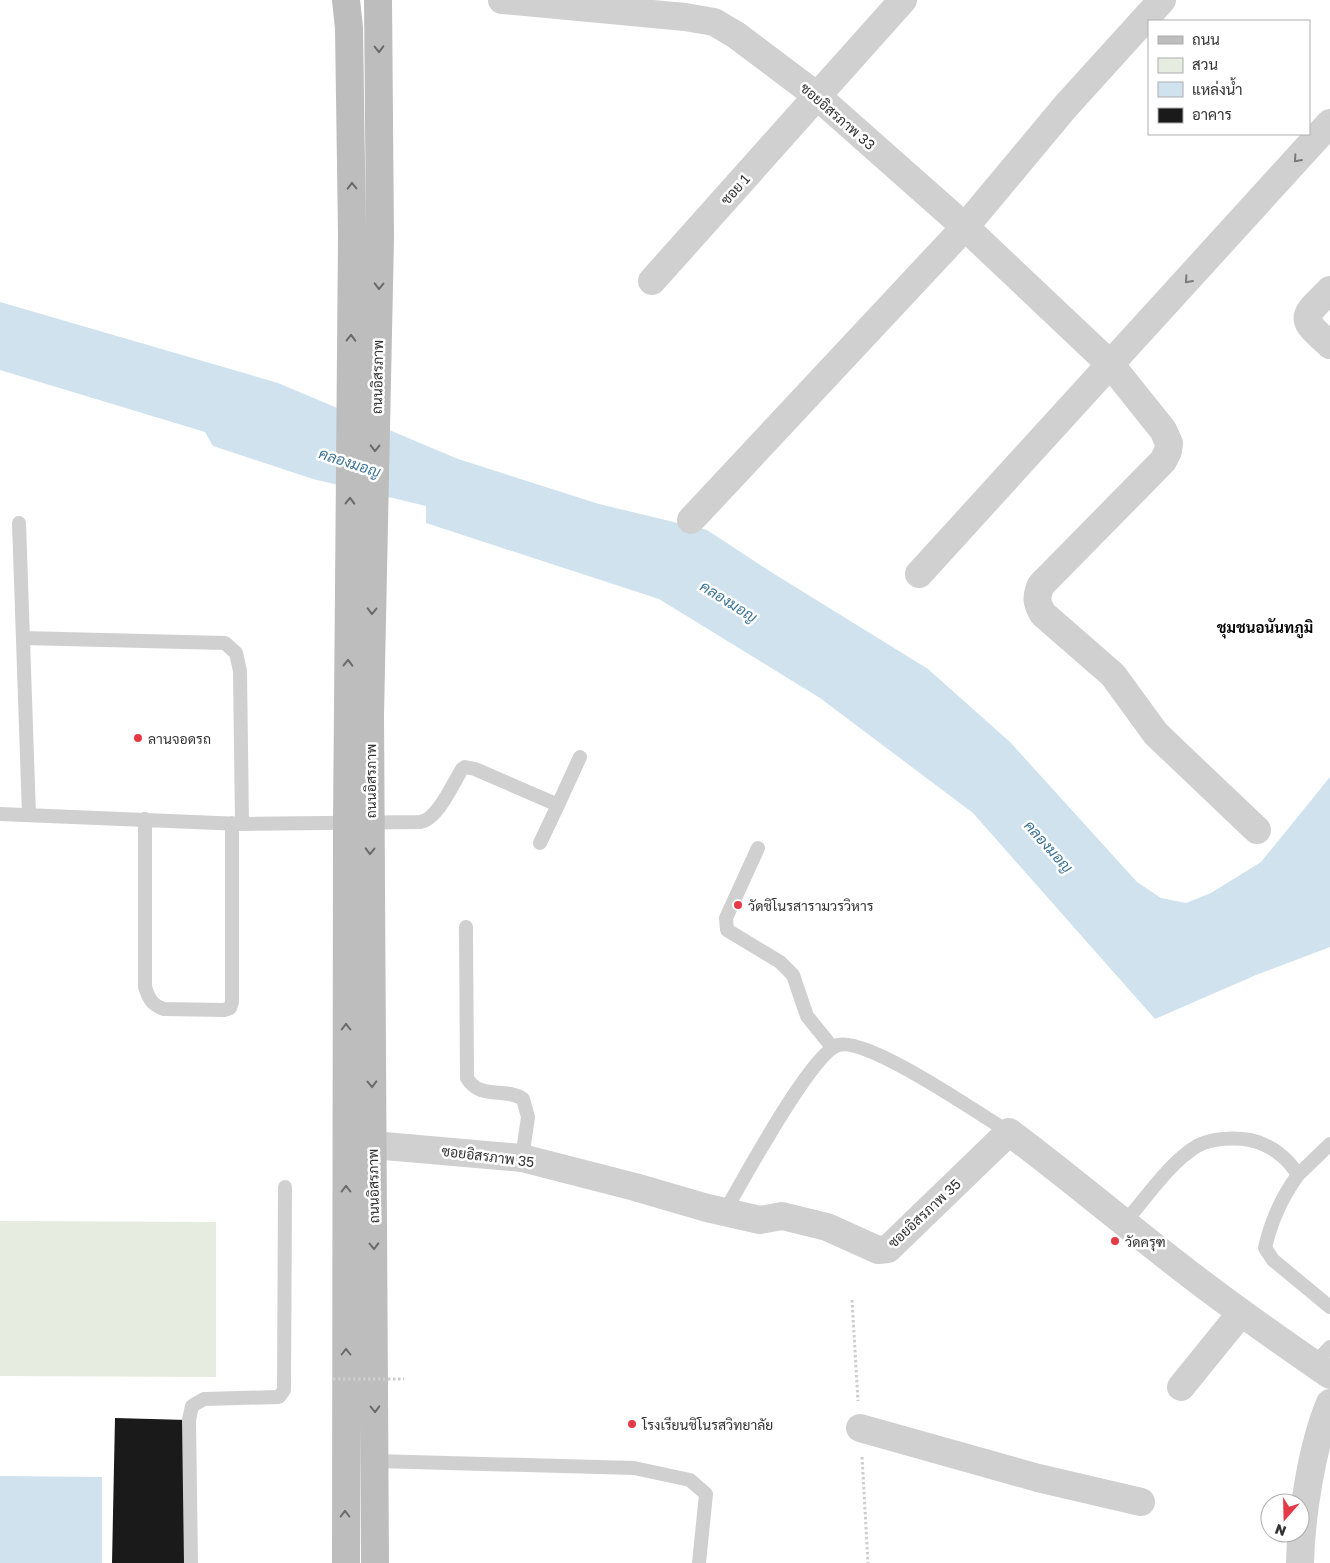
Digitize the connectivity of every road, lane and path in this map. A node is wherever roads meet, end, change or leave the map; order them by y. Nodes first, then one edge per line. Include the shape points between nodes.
1 (346, 0) edge
2 (378, 0) edge
3 (502, 0) edge
4 (903, 0) edge
5 (1162, 0) edge
6 (817, 96) junction
7 (1330, 123) edge
8 (966, 227) junction
9 (652, 281) dead end
10 (1330, 290) edge
11 (1330, 344) edge
12 (1111, 366) junction
13 (691, 520) dead end
14 (19, 523) dead end
15 (919, 574) dead end
16 (23, 638) junction
17 (359, 714) junction
18 (580, 757) dead end
19 (558, 805) junction
20 (0, 814) edge
21 (29, 815) junction
22 (145, 819) junction
23 (237, 824) junction
24 (359, 824) junction
25 (1257, 830) dead end
26 (540, 843) dead end
27 (758, 848) dead end
28 (466, 927) dead end
29 (832, 1048) junction
30 (1009, 1132) junction
31 (1330, 1144) edge
32 (373, 1145) junction
33 (522, 1158) junction
34 (1298, 1175) junction
35 (285, 1187) dead end
36 (720, 1210) junction
37 (1125, 1222) junction
38 (1330, 1307) edge
39 (1241, 1312) junction
40 (1325, 1362) edge
41 (333, 1378) dead end
42 (404, 1379) dead end
43 (1181, 1387) dead end
44 (1330, 1404) edge
45 (860, 1428) dead end
46 (376, 1461) junction
47 (1141, 1502) dead end
48 (191, 1563) edge
49 (346, 1563) edge
50 (375, 1563) edge
51 (699, 1563) edge
52 (1300, 1563) edge

17 -> 1 main road
2 -> 17 main road, ถนนอิสรภาพ via 380,237
3 - 6 street, ซอยอิสรภาพ 33 via 714,22
4 - 6 street, ซอย 1
5 - 8 street via 1065,107
6 - 8 street, ซอยอิสรภาพ 33
6 - 9 street, ซอย 1
7 -> 12 street
8 - 12 street, ซอยอิสรภาพ 33
8 - 13 street
10 - 11 street via 1308,312 1307,319 1309,325
12 - 15 street
12 - 25 street, ซอยอิสรภาพ 33 via 1163,430 1169,443 1168,451 1163,461 1124,502 1041,584 1037,602 1043,614 1113,675 1156,734
14 - 16 lane
16 - 21 lane
16 - 23 lane via 225,643 236,653 240,671
17 - 24 main road, ถนนอิสรภาพ
18 - 19 lane
19 - 24 lane via 465,767 426,822
19 - 26 lane
20 - 21 lane
21 - 22 lane
22 - 23 lane
22 - 23 lane via 145,987 149,1000 164,1010 230,1008
23 - 24 lane
24 -> 32 main road, ถนนอิสรภาพ
49 -> 24 main road
27 - 29 lane via 726,918 727,930 780,962 794,975 807,1016
28 - 33 lane via 467,1078 474,1088 482,1091 517,1095 523,1099 528,1117
29 - 30 lane via 845,1044 866,1048
29 - 36 lane via 812,1069 729,1204
30 - 36 street, ซอยอิสรภาพ 35 via 888,1249 878,1250 827,1227 782,1216 760,1220
30 - 37 street
31 - 34 lane
32 - 33 street, ซอยอิสรภาพ 35
32 -> 46 main road, ถนนอิสรภาพ
33 - 36 street, ซอยอิสรภาพ 35
34 - 37 lane via 1290,1162 1262,1142 1240,1138 1217,1140 1198,1146 1175,1164
34 - 38 lane via 1271,1222 1265,1248 1273,1260
35 - 48 lane via 284,1390 279,1397 204,1399 192,1406 189,1420
37 - 39 street
39 - 40 street
39 - 43 street
41 - 42 path, bridge
44 - 52 street via 1322,1421 1301,1527
45 - 47 street via 1038,1478
46 - 50 main road, ถนนอิสรภาพ
46 - 51 lane via 634,1468 690,1480 706,1494

